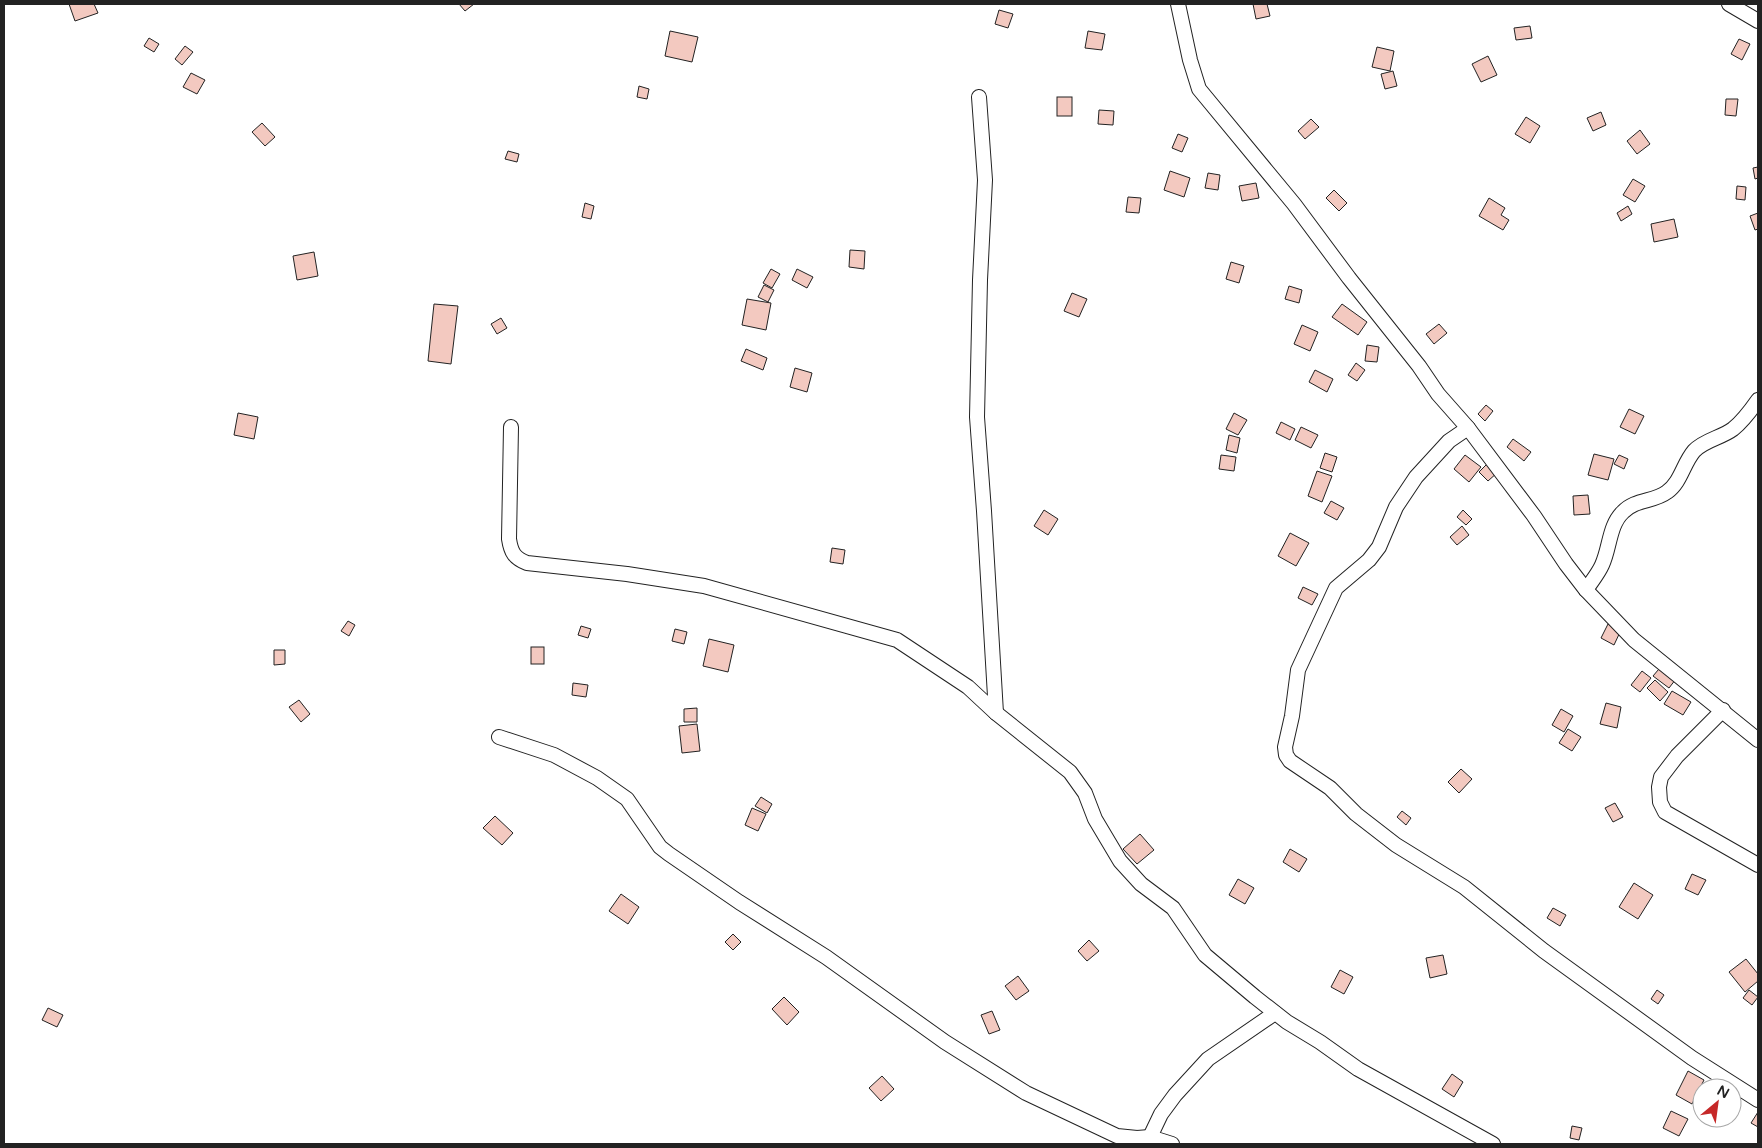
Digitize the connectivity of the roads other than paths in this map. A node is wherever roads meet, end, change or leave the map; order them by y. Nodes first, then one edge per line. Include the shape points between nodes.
1 (1178, 4) edge
2 (1728, 4) edge
3 (1758, 20) edge
4 (979, 97) dead end
5 (1758, 400) edge
6 (511, 427) dead end
7 (1468, 428) junction
8 (1586, 590) junction
9 (1723, 710) junction
10 (996, 713) junction
11 (499, 738) dead end
12 (1758, 740) edge
13 (1758, 865) edge
14 (1275, 1013) junction
15 (1758, 1100) edge
16 (1150, 1137) junction
17 (1172, 1144) edge
18 (1493, 1144) edge

1 - 7 street via 1199,89 1294,204 1438,394
2 - 3 street
4 - 10 street via 985,180 977,417
5 - 8 street via 1732,430 1696,449 1686,461 1676,485 1668,492 1638,502 1622,512 1602,564
6 - 10 street via 509,539 510,549 517,559 527,563 704,586 897,640 968,687
7 - 8 street
7 - 15 street via 1449,441 1416,477 1396,507 1379,547 1369,560 1336,588 1298,670 1286,756 1330,788 1356,814 1396,845 1464,887 1544,951 1692,1058
8 - 9 street via 1634,640
9 - 12 street
9 - 13 street via 1677,756 1661,777 1660,802 1665,812
10 - 14 street via 1070,772 1085,792 1095,819 1120,861 1141,884 1173,908 1205,955
11 - 16 street via 554,755 597,778 627,799 664,850 826,957 945,1042 1026,1093 1117,1136
14 - 16 street via 1208,1059 1175,1095
14 - 18 street via 1358,1069
16 - 17 street

